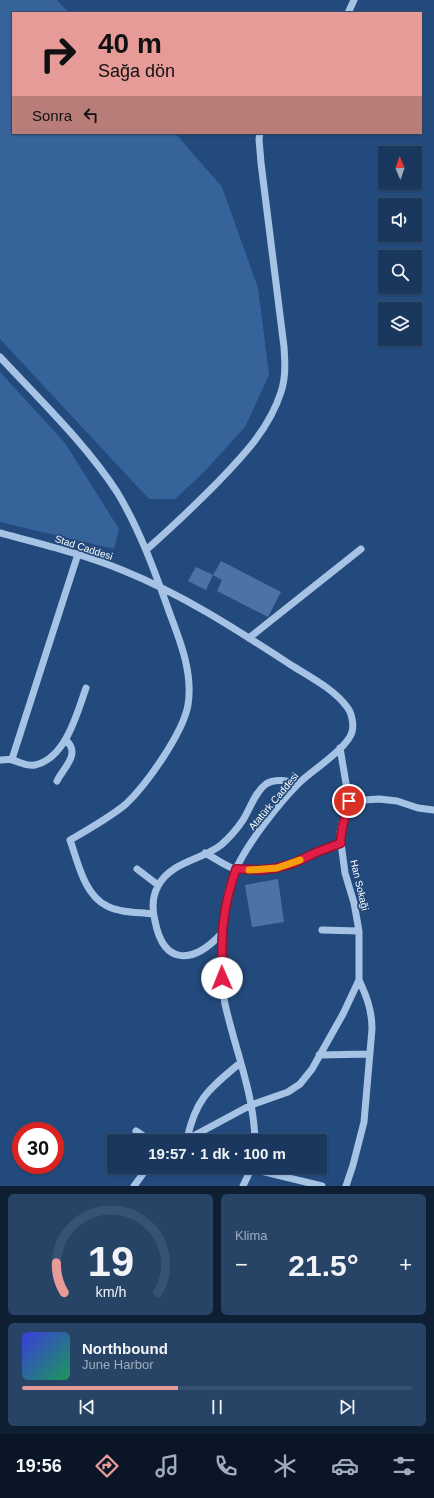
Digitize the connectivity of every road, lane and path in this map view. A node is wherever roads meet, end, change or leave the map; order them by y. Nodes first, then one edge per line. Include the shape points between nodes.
1 (354, 0) edge
2 (348, 12) edge
3 (260, 134) edge
4 (0, 357) edge
5 (0, 533) edge
6 (361, 548) dead end
7 (146, 550) junction
8 (78, 554) junction
9 (160, 586) junction
10 (249, 638) junction
11 (86, 688) dead end
12 (66, 740) junction
13 (340, 748) junction
14 (12, 759) junction
15 (0, 760) edge
16 (57, 780) dead end
17 (298, 783) junction
18 (349, 801) junction
19 (434, 810) edge
20 (341, 843) junction
21 (205, 854) junction
22 (137, 869) dead end
23 (236, 869) junction
24 (158, 885) junction
25 (153, 914) junction
26 (322, 930) dead end
27 (359, 930) junction
28 (221, 934) junction
29 (359, 980) junction
30 (319, 1054) junction
31 (370, 1054) junction
32 (240, 1063) junction
33 (251, 1105) junction
34 (136, 1131) dead end
35 (140, 1134) edge
36 (187, 1134) edge
37 (196, 1134) edge
38 (255, 1134) edge
39 (143, 1174) edge
40 (249, 1174) edge
41 (275, 1174) edge
42 (134, 1186) edge
43 (243, 1186) edge
44 (322, 1186) edge
45 (346, 1186) edge

1 - 2 street
3 - 7 street via 261,163 284,347 285,371 282,391 275,410 261,433 240,459 180,521
4 - 7 street via 95,463 116,492
5 - 8 street, Stad Caddesi
6 - 10 street
7 - 9 street
8 - 9 street, Stad Caddesi
8 - 14 street
9 - 10 street, Atatürk Caddesi
9 - 25 street via 187,667 190,688 183,723 169,749 126,803 70,840 88,888 96,899 108,907 122,911
10 - 13 street, Atatürk Caddesi via 338,697 349,709 353,722 352,734
11 - 12 street
12 - 14 street via 44,762 35,765 19,764
12 - 16 street via 73,752
13 - 17 street, Atatürk Caddesi
13 - 18 street, Han Sokaği
14 - 15 street
17 - 21 street via 288,780 267,783 230,836 220,846
17 - 23 street, Atatürk Caddesi via 269,819
18 - 19 street via 379,799
18 - 20 street, Han Sokaği via 348,813 342,822 340,832
20 - 23 street via 277,868
20 - 27 street, Han Sokaği via 345,873
21 - 23 street
21 - 24 street via 185,862 167,874
22 - 24 street
23 - 28 street, Atatürk Caddesi via 227,895
24 - 25 street via 153,900
25 - 28 street via 156,930 170,953 192,954 204,949
26 - 27 street
27 - 29 street, Han Sokaği
28 - 32 street, Atatürk Caddesi via 224,1002
29 - 30 street, Han Sokaği via 343,1014
29 - 31 street, Han Sokaği via 372,1014
30 - 31 street
30 - 33 street, Han Sokaği via 312,1069 300,1084 288,1092
31 - 45 street, Han Sokaği via 364,1122
32 - 33 street, Atatürk Caddesi
32 - 36 street via 202,1098
33 - 37 street, Han Sokaği
33 - 38 street, Atatürk Caddesi
34 - 35 street
39 - 42 street
40 - 43 street
41 - 44 street

